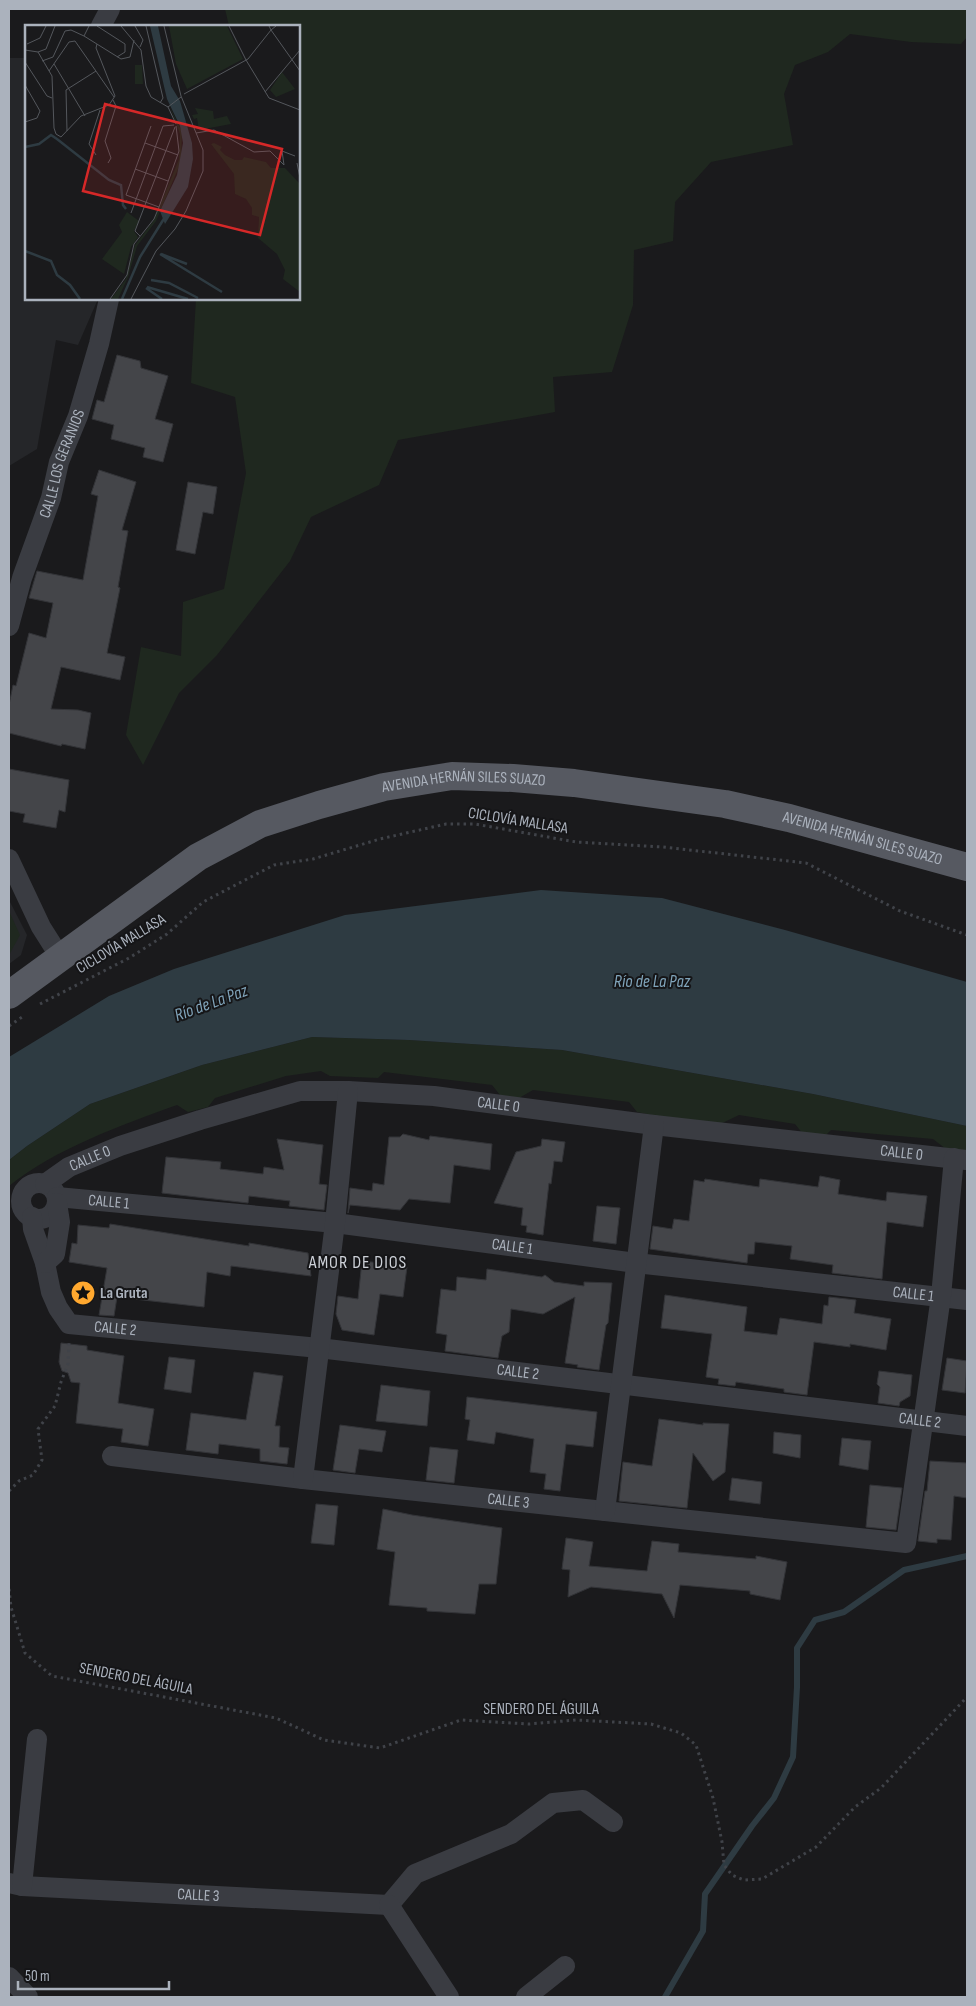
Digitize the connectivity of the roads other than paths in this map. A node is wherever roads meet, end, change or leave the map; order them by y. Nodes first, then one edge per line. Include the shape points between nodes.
1 (110, 9) edge
2 (102, 25) edge
3 (109, 300) edge
4 (9, 626) edge
5 (9, 859) edge
6 (967, 867) edge
7 (60, 957) junction
8 (17, 1005) edge
9 (348, 1091) junction
10 (654, 1125) junction
11 (960, 1159) edge
12 (53, 1195) junction
13 (20, 1209) edge
14 (335, 1223) junction
15 (46, 1263) junction
16 (636, 1264) junction
17 (941, 1296) junction
18 (967, 1300) edge
19 (319, 1348) junction
20 (621, 1385) junction
21 (922, 1421) junction
22 (967, 1426) edge
23 (112, 1456) dead end
24 (303, 1479) junction
25 (605, 1511) junction
26 (37, 1739) dead end
27 (614, 1822) dead end
28 (16, 1884) edge
29 (389, 1905) junction
30 (565, 1966) dead end
31 (9, 1977) edge
32 (28, 1997) edge
33 (449, 1997) edge
34 (526, 1997) edge

1 - 2 street
3 - 4 street, CALLE LOS GERANIOS via 78,416 59,462 51,498 22,578
5 - 7 street via 41,927
6 - 7 main road, AVENIDA HERNÁN SILES SUAZO via 789,818 725,804 574,784 452,776 384,787 260,824 198,857
7 - 8 main road, AVENIDA HERNÁN SILES SUAZO
9 - 10 street, CALLE 0 via 434,1096
9 - 12 street, CALLE 0 via 300,1091 120,1146 69,1167
9 - 14 street
10 - 11 street, CALLE 0
10 - 16 street
11 - 17 street
12 - 13 street via 33,1184 28,1187
12 - 13 street via 52,1213 48,1216 43,1218
12 - 14 street, CALLE 1
12 - 15 street via 60,1222 55,1254
13 - 15 street
14 - 16 street, CALLE 1
14 - 19 street
15 - 19 street, CALLE 2 via 51,1292 69,1324
16 - 17 street, CALLE 1
16 - 20 street
17 - 18 street, CALLE 1
17 - 21 street
19 - 20 street, CALLE 2
19 - 24 street
20 - 21 street, CALLE 2
20 - 25 street
21 - 22 street, CALLE 2
21 - 25 street, CALLE 3 via 906,1543
23 - 24 street, CALLE 3
24 - 25 street, CALLE 3
26 - 28 street
27 - 29 street via 583,1800 553,1803 511,1834 414,1874
28 - 29 street, CALLE 3
29 - 33 street
30 - 34 street
31 - 32 street

